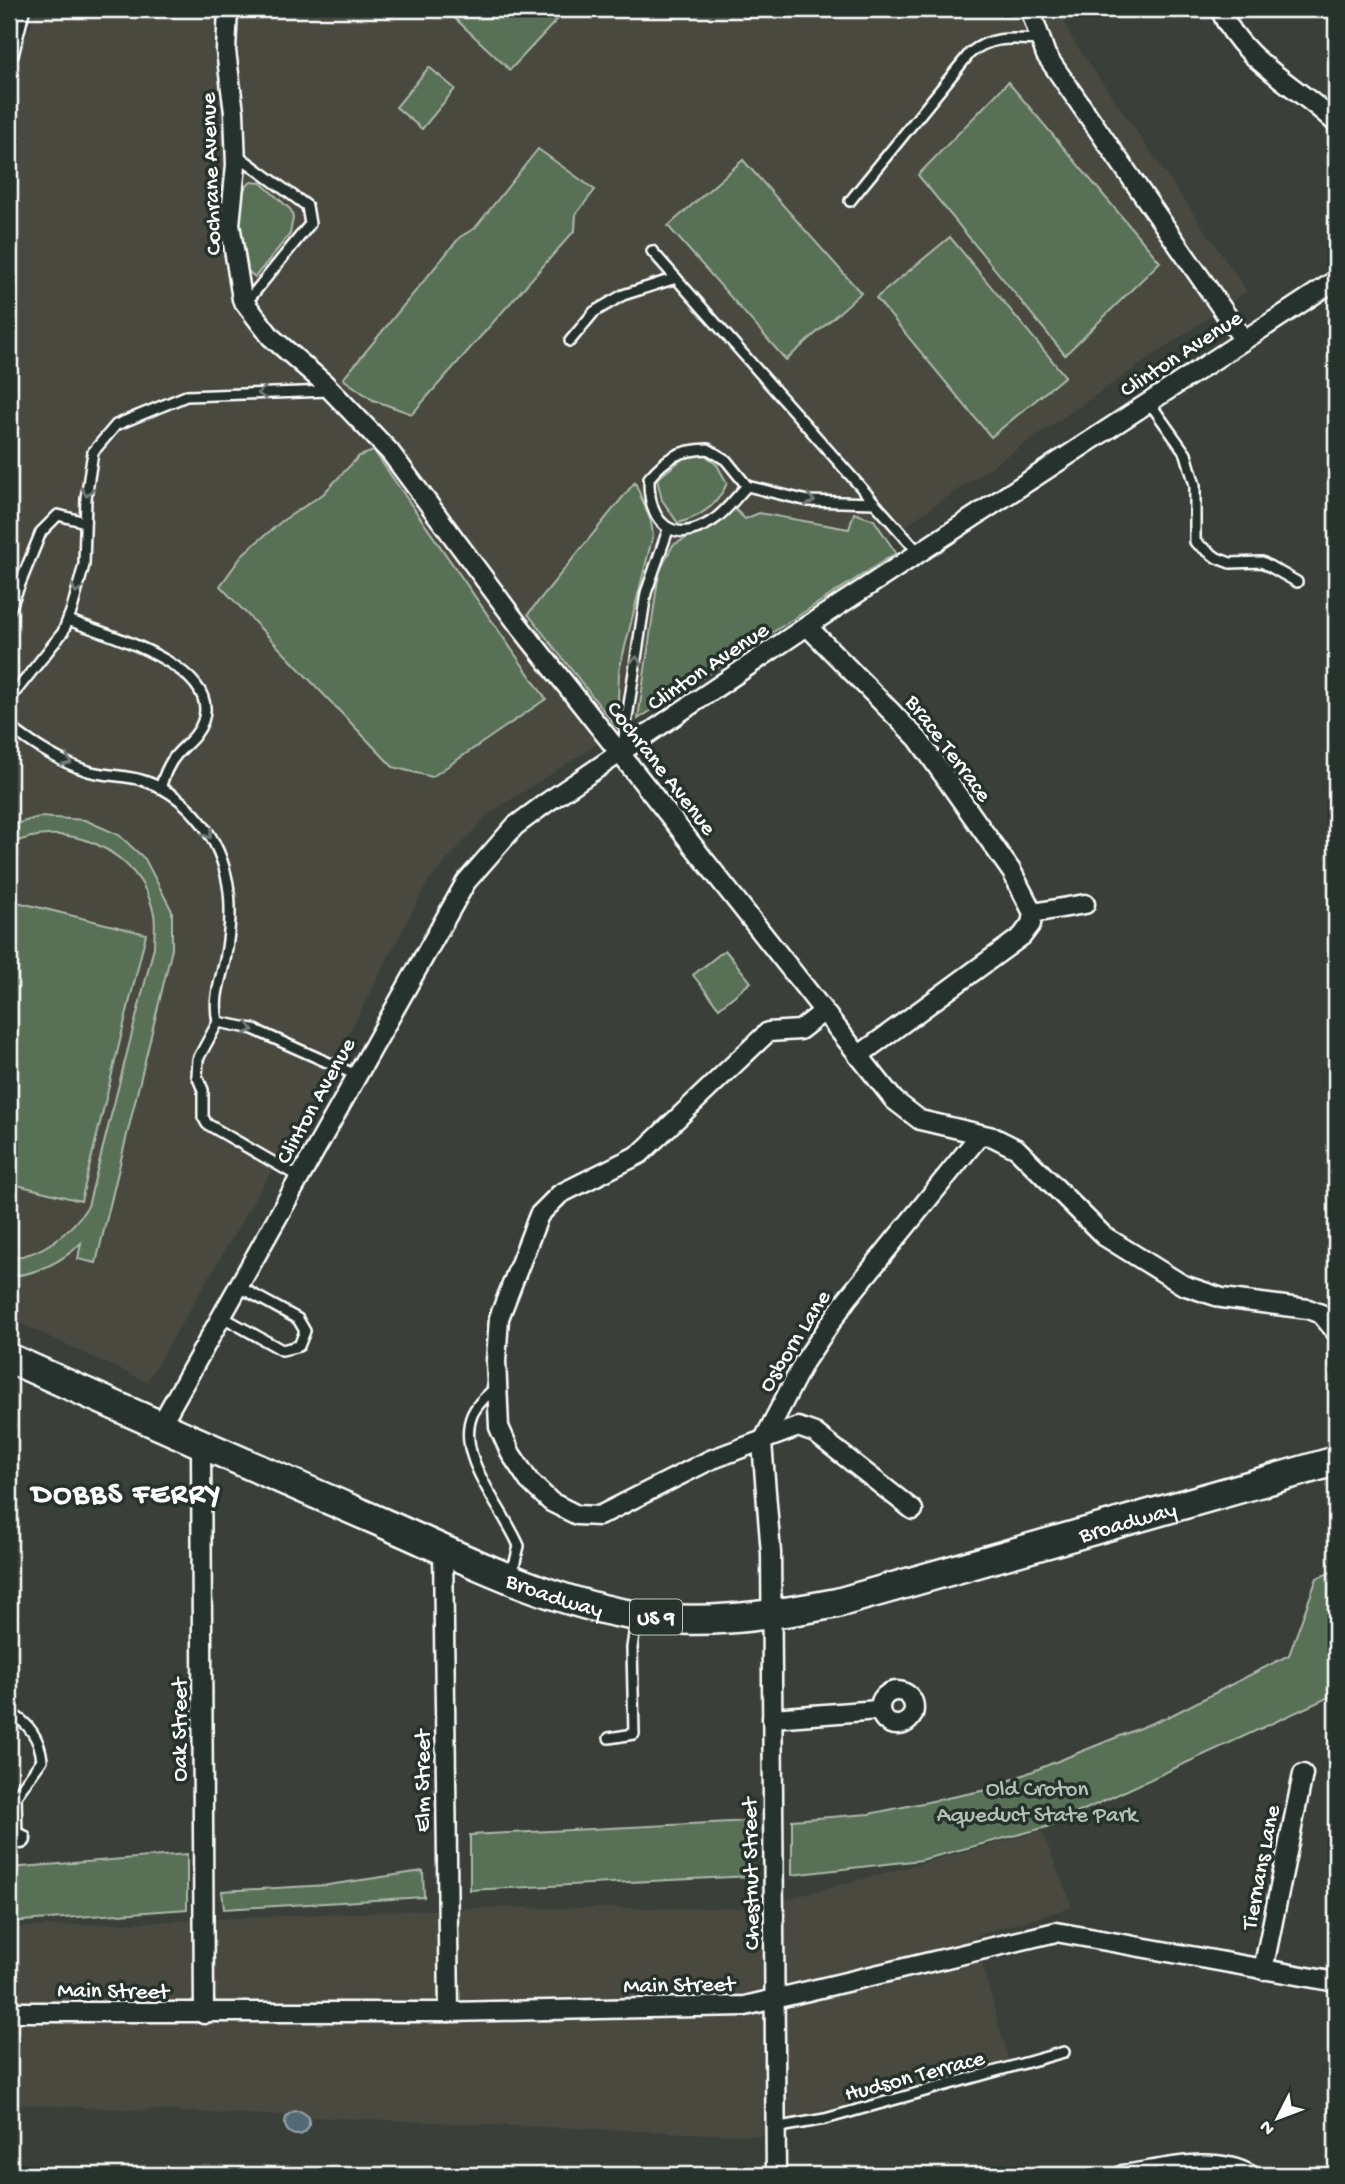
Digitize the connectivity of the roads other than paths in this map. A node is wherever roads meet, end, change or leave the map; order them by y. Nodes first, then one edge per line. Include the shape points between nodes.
1 (20, 9) edge
2 (228, 9) edge
3 (1030, 9) edge
4 (1220, 9) edge
5 (1041, 40) junction
6 (9, 53) edge
7 (1336, 122) edge
8 (235, 154) junction
9 (850, 201) dead end
10 (652, 251) dead end
11 (676, 278) junction
12 (1336, 279) edge
13 (246, 304) junction
14 (1243, 340) junction
15 (570, 341) dead end
16 (331, 391) junction
17 (1149, 402) junction
18 (747, 486) junction
19 (874, 503) junction
20 (85, 522) junction
21 (668, 530) junction
22 (919, 553) junction
23 (1297, 582) dead end
24 (9, 611) edge
25 (68, 620) junction
26 (807, 626) junction
27 (9, 700) edge
28 (9, 726) edge
29 (622, 753) junction
30 (160, 788) junction
31 (1085, 904) dead end
32 (1033, 913) junction
33 (824, 1012) junction
34 (218, 1022) junction
35 (858, 1056) junction
36 (356, 1075) junction
37 (980, 1135) junction
38 (299, 1177) junction
39 (238, 1286) junction
40 (221, 1316) junction
41 (1336, 1332) edge
42 (9, 1358) edge
43 (497, 1386) junction
44 (160, 1426) junction
45 (762, 1443) junction
46 (201, 1445) junction
47 (1336, 1462) edge
48 (913, 1510) dead end
49 (443, 1550) junction
50 (506, 1576) junction
51 (770, 1614) junction
52 (636, 1615) junction
53 (878, 1710) dead end
54 (9, 1713) edge
55 (772, 1718) junction
56 (609, 1738) dead end
57 (1303, 1774) dead end
58 (16, 1839) edge
59 (1264, 1970) junction
60 (1336, 1982) edge
61 (774, 2002) junction
62 (9, 2012) edge
63 (449, 2012) junction
64 (204, 2014) junction
65 (1064, 2052) dead end
66 (774, 2128) junction
67 (776, 2175) edge
68 (1123, 2175) edge
69 (1250, 2175) edge

1 - 6 street
2 - 8 street, Cochrane Avenue via 226,51
3 - 5 street
4 - 7 street via 1240,43
5 - 9 lane via 999,38 970,53
5 - 14 street via 1046,55 1104,143
8 - 13 street, Cochrane Avenue via 230,224
8 - 13 lane via 307,206 310,224
10 - 11 lane
11 - 15 lane via 623,295 594,312
11 - 19 lane
12 - 14 street, Clinton Avenue
13 - 16 street, Cochrane Avenue via 271,337
14 - 17 street, Clinton Avenue
16 -> 20 lane via 186,396 116,425 93,452
16 - 29 street, Cochrane Avenue via 390,453 517,623
17 - 22 street, Clinton Avenue
17 - 23 lane via 1186,454 1195,485 1193,530 1199,547 1230,563 1262,562
18 -> 19 lane via 808,500
18 - 21 lane via 713,521 687,532
18 - 21 lane via 726,460 708,449 685,450 662,463 649,478 650,502
19 - 22 lane
20 - 24 lane via 58,515 41,532
20 -> 25 lane via 84,565
29 -> 21 lane via 646,593
22 - 26 street, Clinton Avenue
25 - 27 lane
25 - 30 lane via 167,660 200,687 206,711 203,723 168,766
26 - 29 street, Clinton Avenue
26 - 32 street, Brace Terrace via 918,739 1012,872
28 -> 30 lane via 36,747 87,771
29 - 33 street, Cochrane Avenue
29 - 36 street, Clinton Avenue via 546,803 491,850 466,882
30 -> 34 lane via 191,809 209,833 226,874 230,920 225,961 215,989
31 - 32 street
32 - 35 street via 1022,936
33 - 35 street, Cochrane Avenue
33 - 43 street via 800,1030 768,1032 640,1154 560,1194 539,1214 499,1318
34 -> 36 lane via 253,1029
34 - 38 lane via 198,1059 203,1117 207,1124
35 - 37 street, Cochrane Avenue via 905,1112
36 - 38 street, Clinton Avenue
37 - 41 street, Cochrane Avenue via 1017,1149 1104,1236 1183,1285 1222,1298 1308,1309 1321,1314
37 - 45 street, Osborn Lane via 847,1299 804,1362
38 - 39 street, Clinton Avenue
39 - 40 street, Clinton Avenue
39 - 40 lane via 298,1319 305,1331 303,1339 299,1346 282,1350
40 - 44 street, Clinton Avenue
42 - 44 main road, Broadway / US 9
43 - 45 street via 499,1427 511,1454 551,1502 577,1515 599,1516 710,1461
43 - 50 lane via 471,1417 469,1445 519,1546
44 - 46 main road, Broadway / US 9
45 - 48 street via 799,1427 815,1433
45 - 51 street via 771,1552
46 - 49 main road, Broadway / US 9
46 - 64 street, Oak Street
47 - 51 main road, Broadway / US 9 via 1236,1487 915,1583
49 - 50 main road, Broadway / US 9
49 - 63 street, Elm Street
50 - 52 main road, Broadway / US 9 via 588,1606
51 - 52 main road, Broadway / US 9 via 714,1619
51 - 55 street, Chestnut Street
52 - 56 lane via 634,1734
53 - 55 street
54 - 58 lane via 27,1726 40,1744 42,1759 16,1796
55 - 61 street, Chestnut Street
57 - 59 street, Tiernans Lane
59 - 60 street, Main Street
59 - 61 street, Main Street via 1056,1932
61 - 63 street, Main Street
61 - 66 street, Chestnut Street
62 - 64 street, Main Street
63 - 64 street, Main Street
65 - 66 lane, Hudson Terrace via 825,2119
66 - 67 street, Chestnut Street
68 - 69 street via 1214,2164

